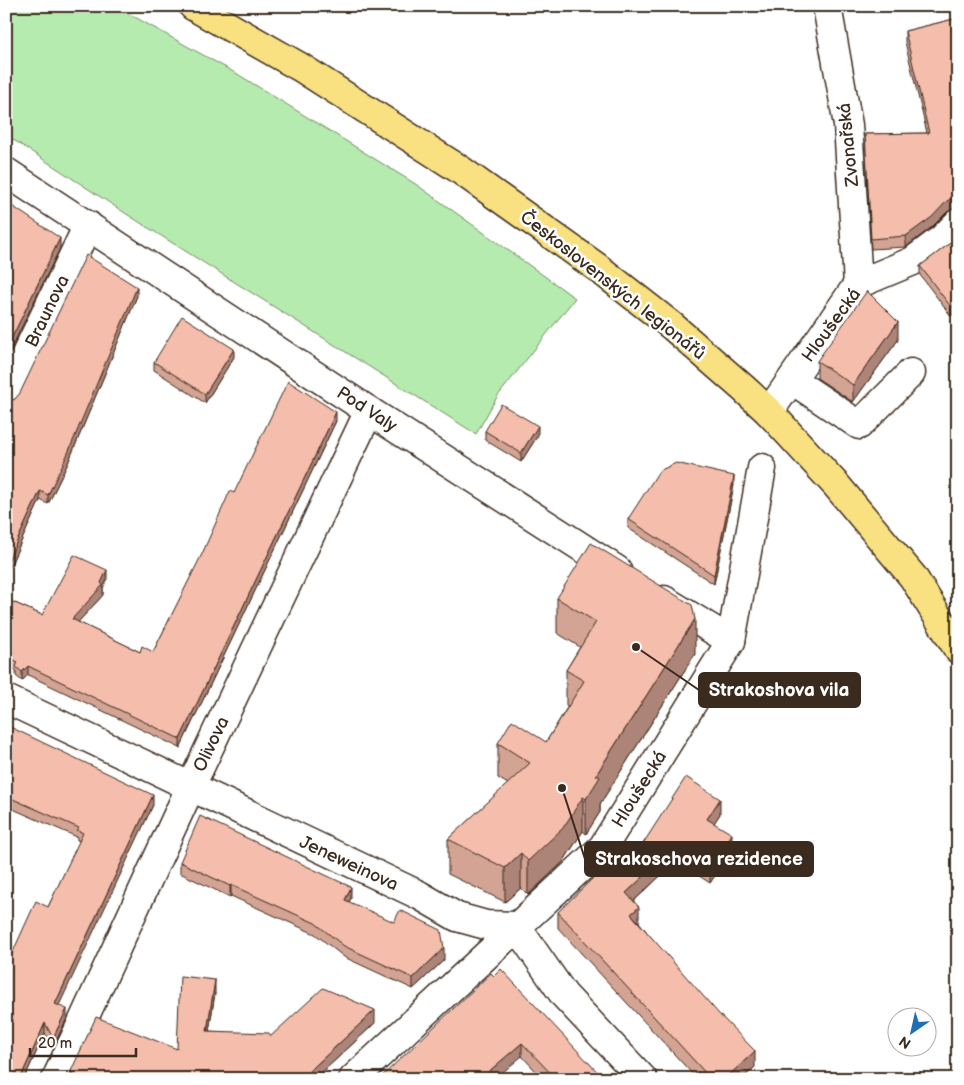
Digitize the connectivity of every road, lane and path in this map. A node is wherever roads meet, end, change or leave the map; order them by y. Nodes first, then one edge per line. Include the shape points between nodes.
1 (193, 6) edge
2 (827, 6) edge
3 (6, 172) edge
4 (958, 223) edge
5 (88, 225) junction
6 (858, 284) junction
7 (911, 373) dead end
8 (792, 380) junction
9 (6, 396) edge
10 (369, 411) junction
11 (769, 412) junction
12 (762, 468) dead end
13 (731, 641) junction
14 (958, 649) edge
15 (6, 700) edge
16 (191, 786) junction
17 (516, 926) junction
18 (56, 1079) edge
19 (353, 1079) edge
20 (643, 1079) edge

1 - 11 main road, Československých legionářů via 300,67 458,168 598,268 672,326
2 - 6 street, Zvonařská via 848,125
3 - 5 street, Pod Valy
4 - 6 street, Hloušecká via 942,240 913,260
5 - 9 street, Braunova
5 - 10 street, Pod Valy
6 - 8 street, Hloušecká
7 - 8 street via 859,425
8 - 11 street, Hloušecká
10 - 13 street, Pod Valy
10 - 16 street, Olivova
11 - 14 main road, Československých legionářů via 837,486 913,577
12 - 13 street, Hloušecká
13 - 17 street, Hloušecká via 603,847
15 - 16 street, Jeneweinova
16 - 17 street, Jeneweinova via 419,895 457,917 486,925
16 - 18 street, Olivova
17 - 19 street, Hloušecká
17 - 20 street via 564,994

